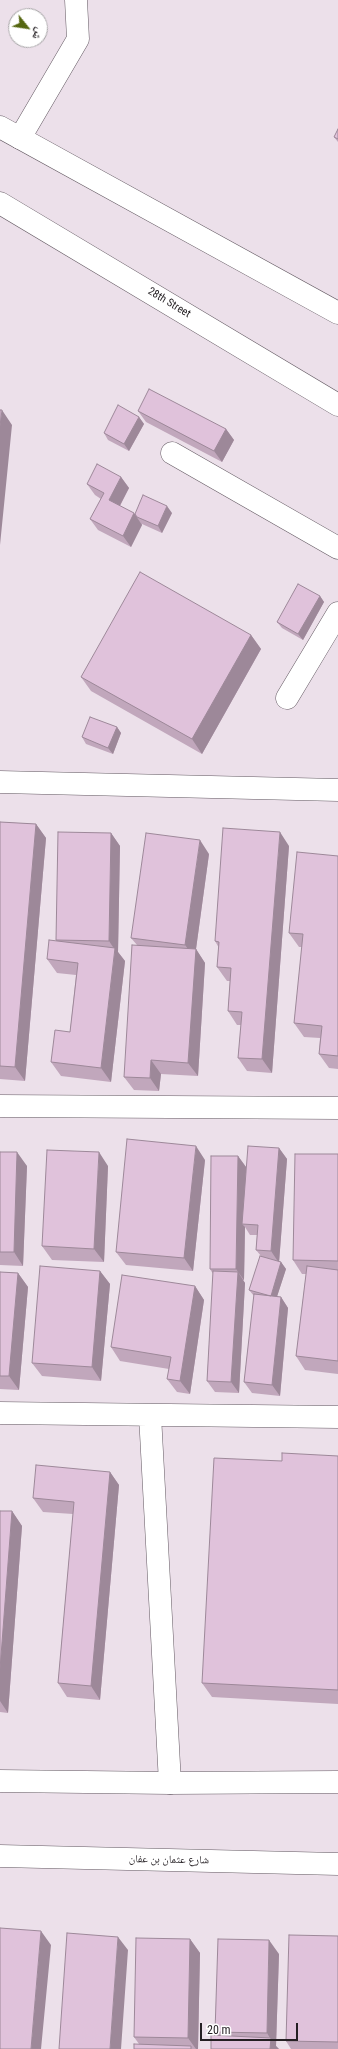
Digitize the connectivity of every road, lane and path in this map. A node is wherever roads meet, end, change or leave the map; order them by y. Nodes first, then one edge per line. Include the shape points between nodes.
1 (76, 0) edge
2 (0, 127) edge
3 (20, 138) junction
4 (0, 203) edge
5 (338, 313) edge
6 (338, 405) edge
7 (172, 453) dead end
8 (338, 548) edge
9 (338, 613) edge
10 (287, 698) dead end
11 (0, 782) edge
12 (338, 790) edge
13 (0, 1106) edge
14 (338, 1108) edge
15 (0, 1413) edge
16 (150, 1414) junction
17 (338, 1417) edge
18 (0, 1781) edge
19 (338, 1782) edge
20 (170, 1783) junction
21 (0, 1856) edge
22 (338, 1864) edge

1 - 3 street via 78,39
2 - 3 street
3 - 5 street
4 - 6 street, 28th Street
7 - 8 street
9 - 10 street
11 - 12 street
13 - 14 street
15 - 16 street
16 - 17 street
16 - 20 street
18 - 20 street
19 - 20 street
21 - 22 street, شارع عثمان بن عفان

